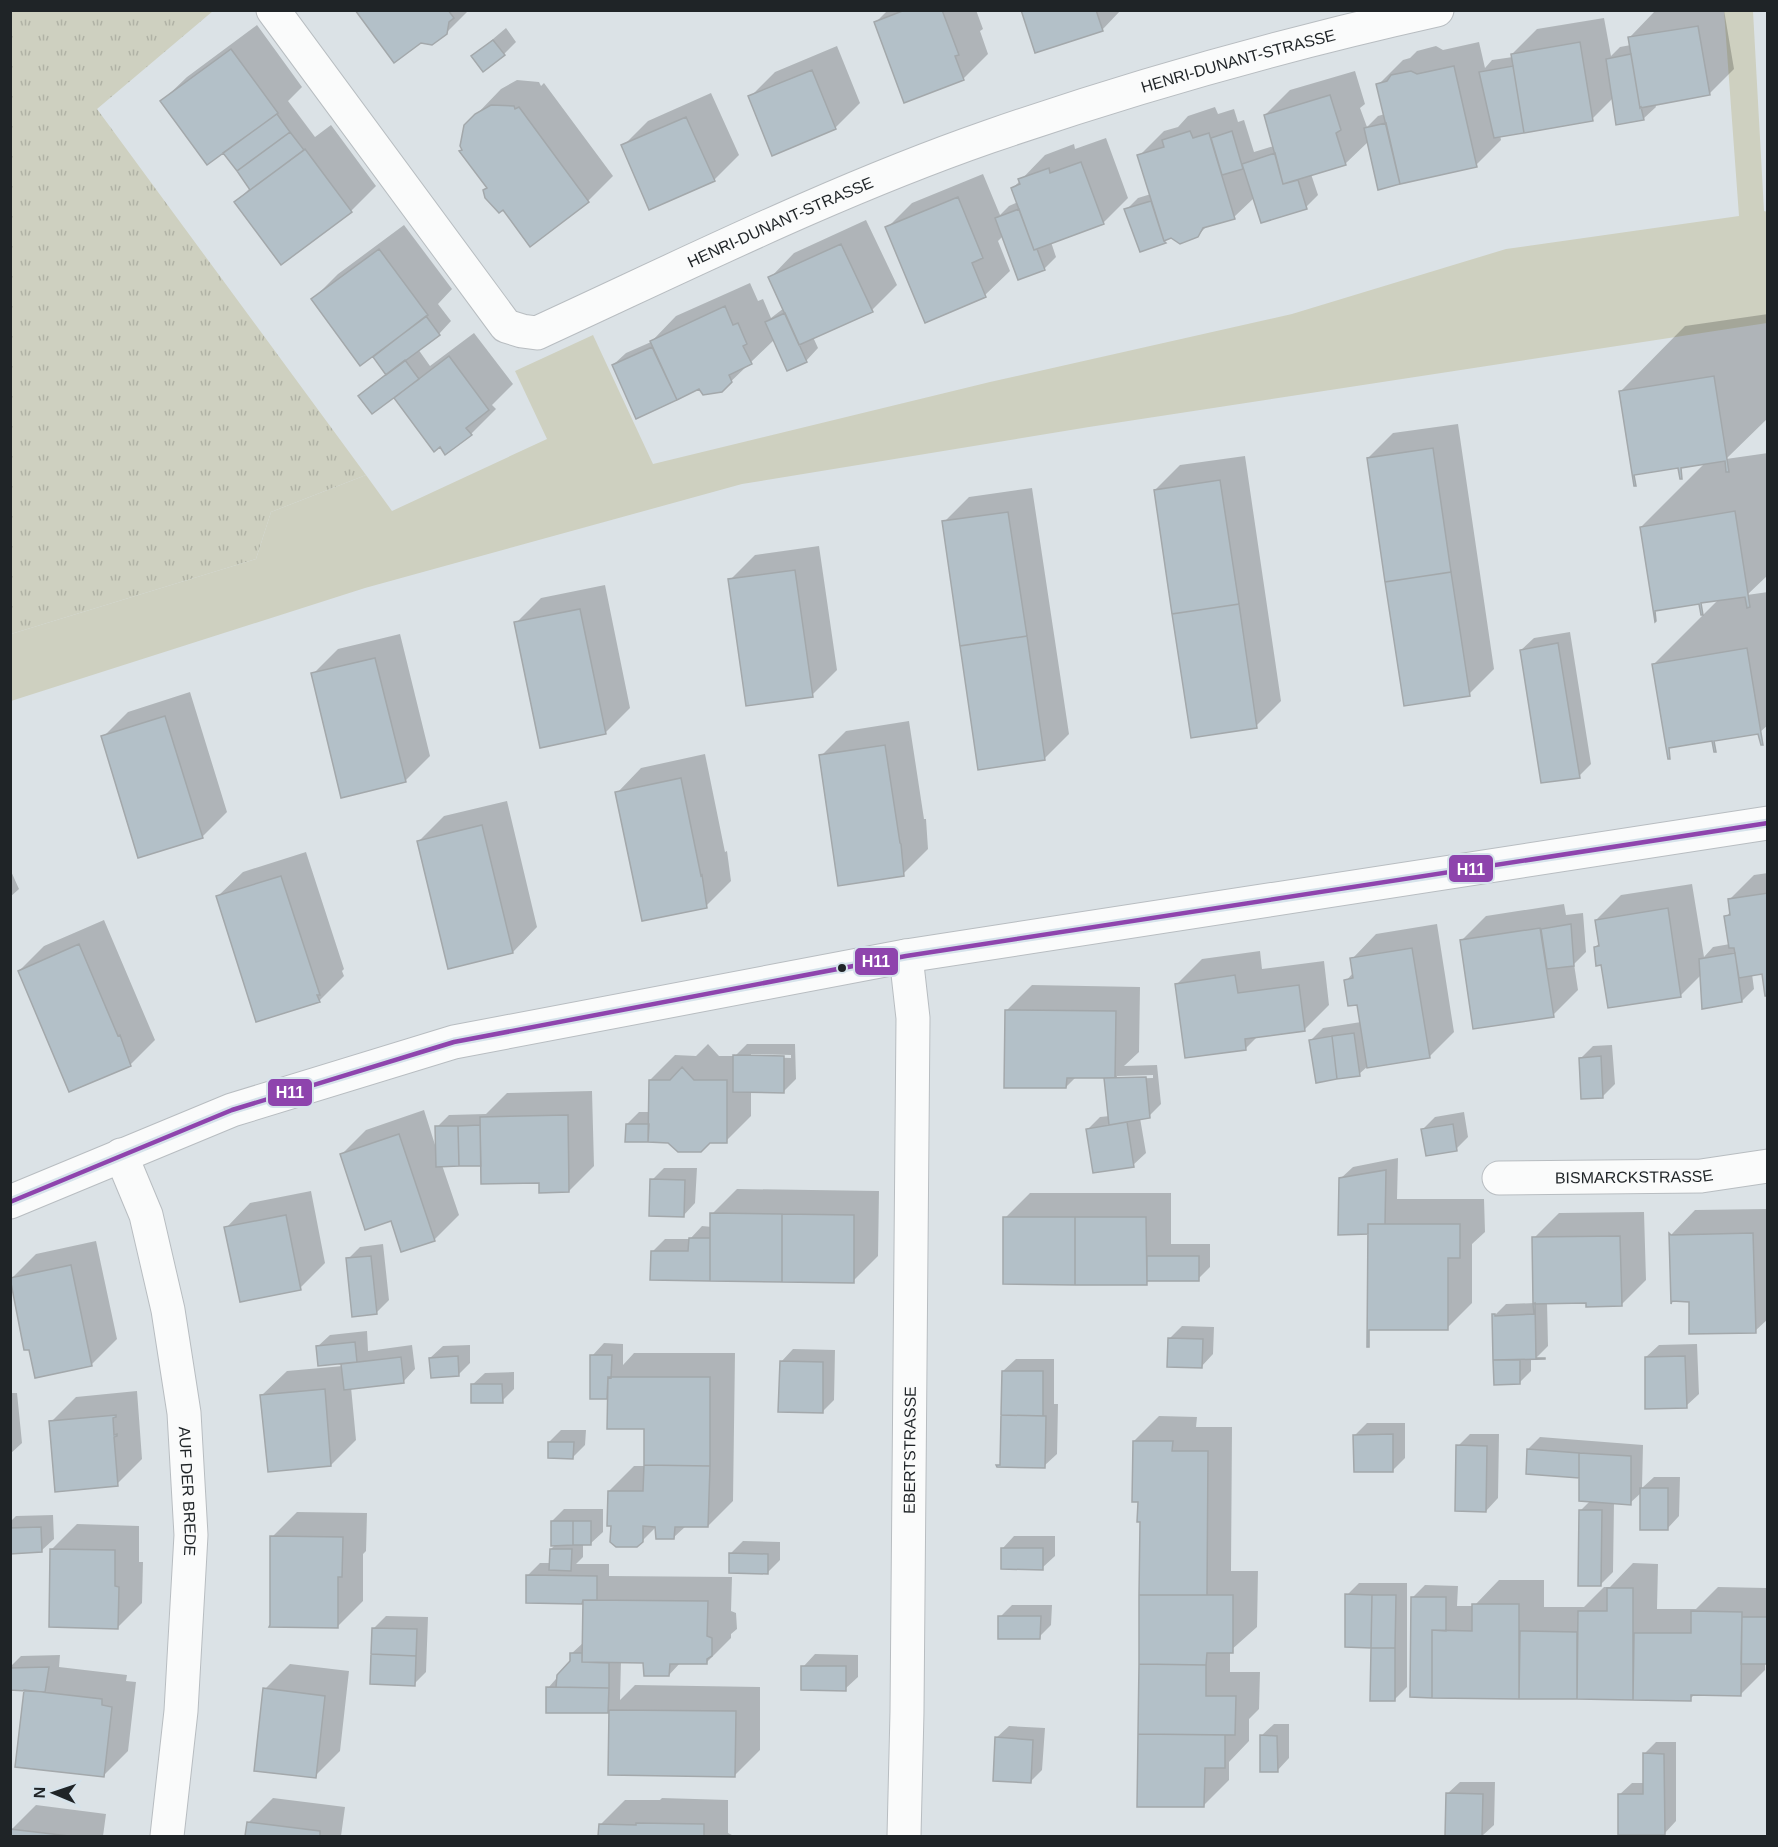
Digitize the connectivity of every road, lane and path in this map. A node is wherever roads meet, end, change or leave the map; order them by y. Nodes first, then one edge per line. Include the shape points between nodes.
1 (273, 10) edge
2 (1437, 10) edge
3 (1767, 823) edge
4 (906, 956) junction
5 (120, 1155) junction
6 (1767, 1166) edge
7 (1499, 1178) dead end
8 (10, 1202) edge
9 (167, 1836) edge
10 (904, 1836) edge

1 - 2 street, HENRI-DUNANT-STRASSE via 506,326 537,333 826,200 986,138 1159,82
3 - 4 street
4 - 5 street via 454,1042 232,1110
4 - 10 street, EBERTSTRASSE via 913,1018
5 - 8 street
5 - 9 street, AUF DER BREDE via 146,1215 168,1310 184,1413 191,1534 181,1710
6 - 7 street, BISMARCKSTRASSE via 1701,1176

